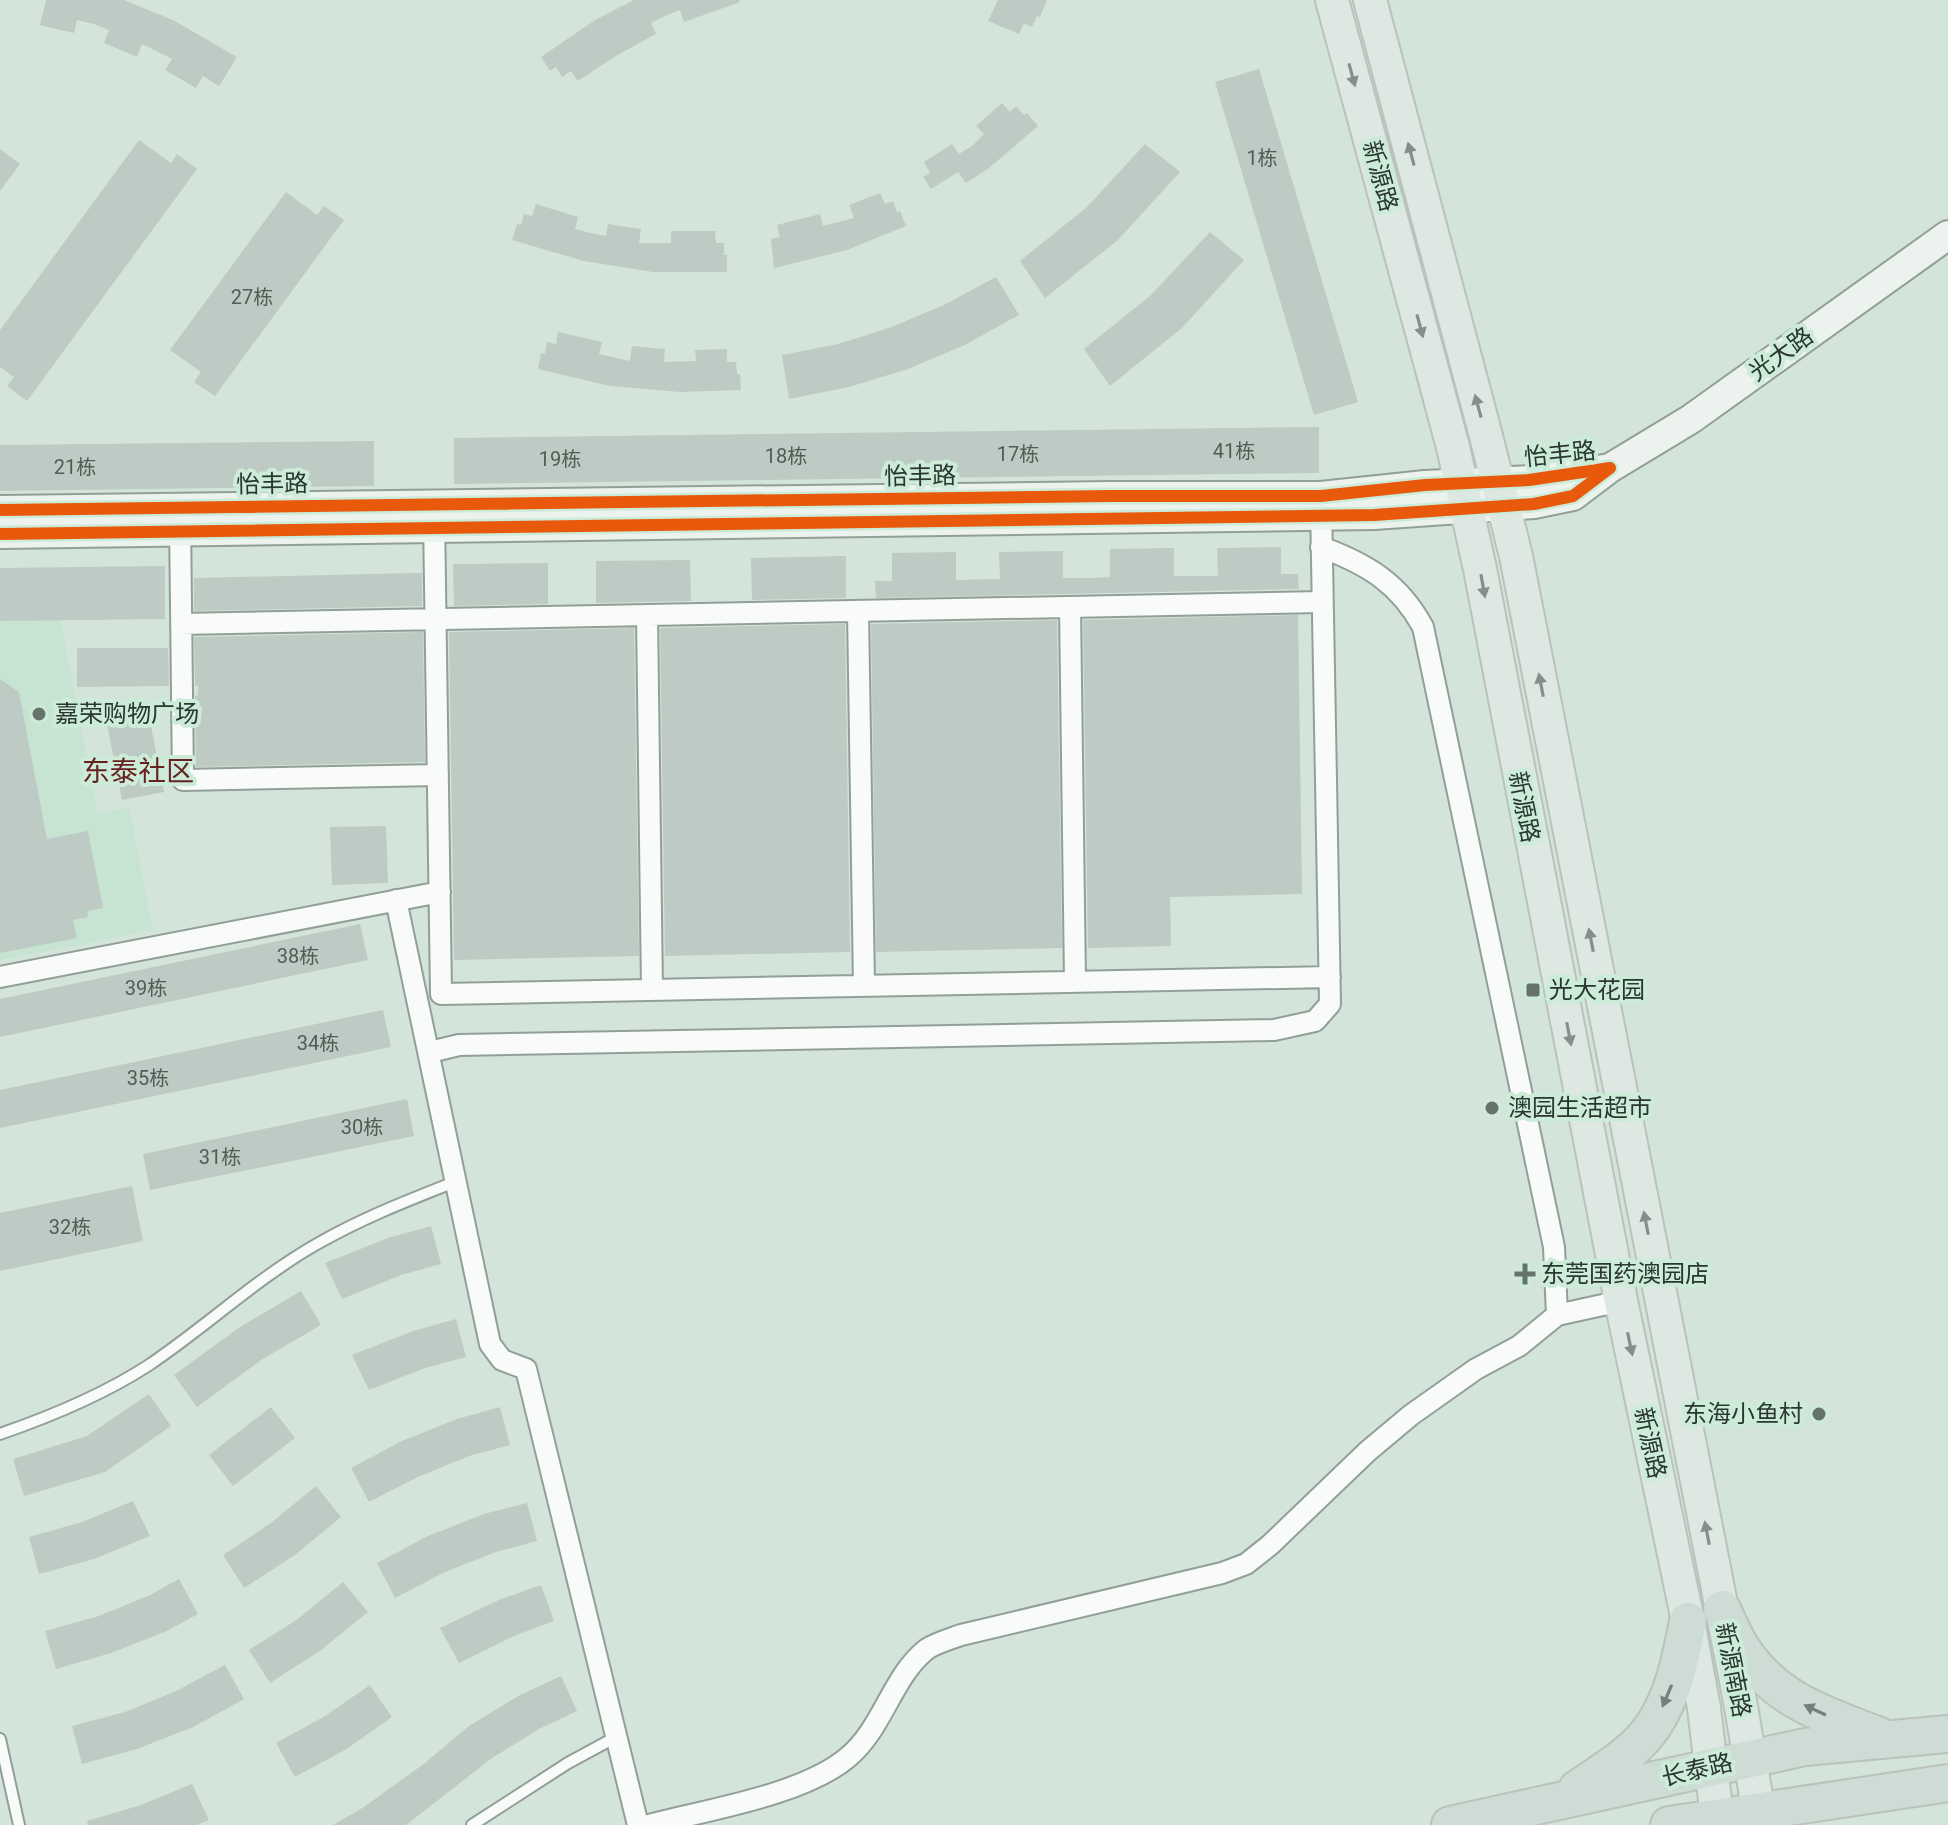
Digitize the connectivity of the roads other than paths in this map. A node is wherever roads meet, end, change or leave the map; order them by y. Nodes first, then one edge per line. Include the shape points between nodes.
1 (1332, 0) edge
2 (1370, 0) edge
3 (1948, 235) edge
4 (1610, 468) joint
5 (1500, 494) junction
6 (1464, 497) junction
7 (1321, 506) junction
8 (0, 510) edge
9 (434, 516) junction
10 (180, 520) junction
11 (0, 534) edge
12 (1321, 547) junction
13 (1322, 602) junction
14 (1070, 607) junction
15 (858, 611) junction
16 (647, 615) junction
17 (436, 619) junction
18 (181, 624) junction
19 (438, 775) junction
20 (440, 892) junction
21 (396, 900) junction
22 (0, 977) edge
23 (1330, 977) junction
24 (1075, 982) junction
25 (864, 986) junction
26 (652, 990) junction
27 (430, 1052) junction
28 (457, 1181) junction
29 (1621, 1301) junction
30 (1557, 1315) junction
31 (0, 1434) edge
32 (1722, 1609) junction
33 (1688, 1621) junction
34 (1948, 1734) edge
35 (616, 1737) junction
36 (0, 1739) edge
37 (1887, 1739) junction
38 (1750, 1758) junction
39 (1711, 1767) junction
40 (1948, 1783) edge
41 (1903, 1789) junction
42 (1560, 1800) junction
43 (1760, 1818) edge
44 (1717, 1821) edge
45 (19, 1825) edge
46 (472, 1825) edge
47 (638, 1825) edge
48 (649, 1825) edge
49 (1450, 1825) edge
50 (1669, 1825) edge
51 (1847, 1825) edge

1 -> 6 main road, 新源路
5 -> 2 main road, 新源路
3 - 4 street, 光大路 via 1691,419
4 - 5 street, 怡丰路 via 1529,480
5 - 6 street, 怡丰路
32 -> 5 main road, 新源路
6 - 7 street, 怡丰路
6 -> 29 main road, 新源路
7 - 9 street, 怡丰路 via 1109,496
7 - 12 street
8 - 10 street, 怡丰路
9 - 10 street, 怡丰路
9 - 17 street
10 - 11 street, 怡丰路
10 - 18 street
12 - 13 street
12 - 30 street via 1382,577 1409,602 1423,627 1554,1247
13 - 14 street
13 - 23 street
14 - 15 street
14 - 24 street
15 - 16 street
15 - 25 street
16 - 17 street
16 - 26 street
17 - 18 street
17 - 19 street
18 - 19 street via 183,780
19 - 20 street
20 - 21 street
20 - 26 street via 441,994
21 - 22 street
21 - 27 street
23 - 24 street
23 - 27 street via 1330,1004 1315,1021 1274,1030 459,1045
24 - 25 street
25 - 26 street
27 - 28 street
28 - 31 lane via 385,1209 317,1244 253,1285 147,1366 97,1395
28 - 35 street via 490,1344 502,1360 526,1369
29 - 30 street
29 -> 33 main road, 新源路
30 - 48 street via 1519,1346 1411,1415 1246,1564 961,1635 928,1649 847,1758 804,1784
37 -> 32 highway via 1788,1698 1741,1648
32 - 38 main road, 新源南路
33 - 39 main road, 新源南路
33 -> 42 highway via 1678,1668 1652,1727 1621,1759
34 - 37 highway, 长泰路
35 - 46 lane
35 - 47 street
36 - 45 lane
37 - 38 highway, 长泰路
38 - 39 highway, 长泰路
38 - 43 main road, 新源南路
39 - 42 highway, 长泰路
39 - 44 main road, 新源南路
40 - 41 highway, 长泰路
41 - 43 highway, 长泰路
41 - 51 highway
42 - 49 highway, 长泰路
43 - 44 highway, 长泰路
44 - 50 highway, 长泰路

